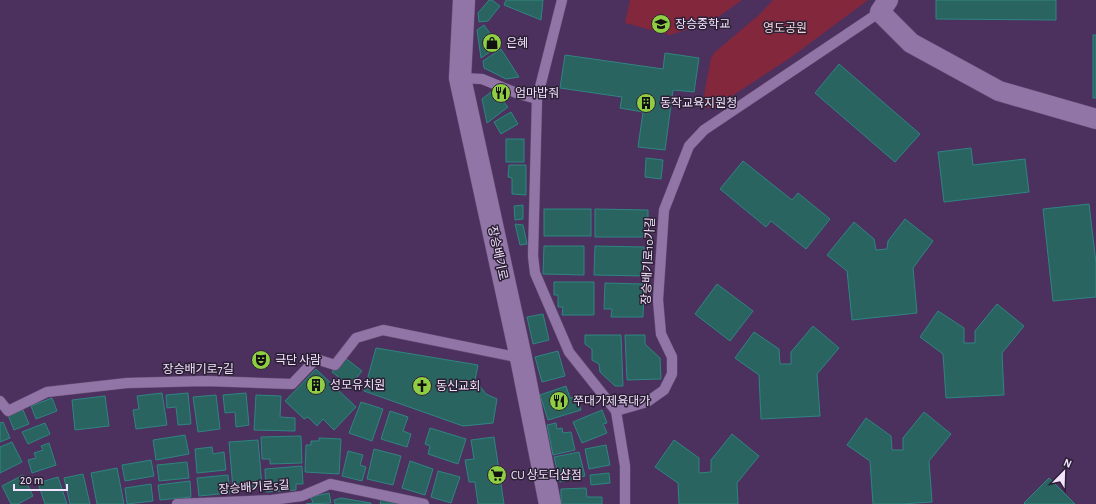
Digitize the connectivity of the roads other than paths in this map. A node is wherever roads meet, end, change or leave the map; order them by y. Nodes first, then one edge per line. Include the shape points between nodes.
1 (464, 0) edge
2 (562, 0) edge
3 (884, 6) edge
4 (460, 78) junction
5 (538, 99) junction
6 (1096, 119) edge
7 (521, 358) junction
8 (0, 401) edge
9 (616, 411) junction
10 (177, 504) edge
11 (424, 504) edge
12 (550, 504) edge
13 (625, 504) edge

1 - 4 main road, 장승배기로
2 - 5 lane
3 - 6 street via 911,43 999,91
3 - 9 lane, 장승배기로10가길 via 704,130 689,146 664,210 658,300 661,334 672,357 672,374 664,390 647,402
4 - 5 lane via 482,79
4 - 7 main road, 장승배기로
5 - 9 lane via 533,256 535,273 569,352
7 - 8 lane, 장승배기로7길 via 383,330 356,338 334,365 316,359 292,384 205,381 127,383 46,392 8,411
7 - 12 main road, 장승배기로
9 - 13 lane via 625,466
10 - 11 lane, 장승배기로5길 via 272,500 302,496 330,484

